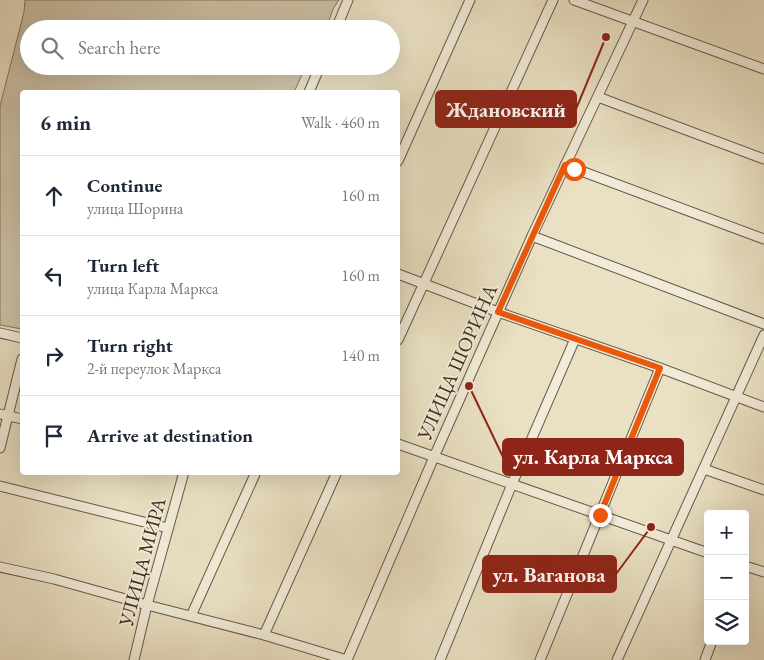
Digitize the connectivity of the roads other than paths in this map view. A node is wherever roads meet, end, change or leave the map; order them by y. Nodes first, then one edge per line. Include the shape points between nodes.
1 (348, 0) edge
2 (470, 0) edge
3 (553, 0) edge
4 (574, 0) edge
5 (643, 0) edge
6 (340, 20) edge
7 (633, 22) junction
8 (764, 69) edge
9 (316, 75) edge
10 (310, 90) edge
11 (598, 97) junction
12 (400, 157) edge
13 (764, 159) edge
14 (565, 165) junction
15 (532, 236) junction
16 (764, 240) edge
17 (400, 275) edge
18 (423, 284) junction
19 (498, 312) junction
20 (764, 324) edge
21 (0, 333) edge
22 (764, 335) edge
23 (400, 336) edge
24 (20, 338) edge
25 (575, 339) junction
26 (20, 365) edge
27 (660, 368) junction
28 (736, 396) junction
29 (764, 407) edge
30 (4, 415) edge
31 (20, 419) edge
32 (400, 445) edge
33 (0, 448) edge
34 (434, 457) junction
35 (704, 469) junction
36 (183, 475) edge
37 (255, 475) edge
38 (336, 475) edge
39 (512, 484) junction
40 (0, 486) edge
41 (764, 490) edge
42 (600, 515) junction
43 (168, 528) junction
44 (671, 540) junction
45 (704, 552) edge
46 (0, 567) edge
47 (749, 567) edge
48 (764, 572) edge
49 (147, 605) junction
50 (191, 616) junction
51 (264, 635) junction
52 (711, 645) edge
53 (134, 660) edge
54 (347, 660) edge
55 (440, 660) edge
56 (540, 660) edge
57 (617, 660) edge
58 (705, 660) edge

1 - 6 street
2 - 12 street
3 - 18 street
4 - 7 street
5 - 7 street, УЛИЦА ШОРИНА
7 - 8 street
7 - 11 street, УЛИЦА ШОРИНА
9 - 10 street
11 - 13 street
11 - 14 street, УЛИЦА ШОРИНА
14 - 15 street, УЛИЦА ШОРИНА
14 - 16 street
15 - 19 street, УЛИЦА ШОРИНА
15 - 20 street
17 - 18 street
18 - 19 street
18 - 23 street
19 - 25 street
19 - 34 street, УЛИЦА ШОРИНА
21 - 24 street
22 - 28 street
25 - 27 street
25 - 39 street
26 - 30 street
27 - 28 street
27 - 42 street
28 - 29 street
28 - 35 street
30 - 31 street
30 - 33 street
32 - 34 street
34 - 39 street
34 - 54 street, УЛИЦА ШОРИНА
35 - 41 street
35 - 44 street
36 - 43 street, УЛИЦА МИРА
37 - 50 street
38 - 51 street
39 - 42 street
39 - 55 street
40 - 43 street
42 - 44 street
42 - 56 street
43 - 49 street, УЛИЦА МИРА
44 - 45 street
44 - 57 street
46 - 49 street
47 - 48 street
49 - 50 street
49 - 53 street, УЛИЦА МИРА
50 - 51 street
51 - 54 street
52 - 58 street

